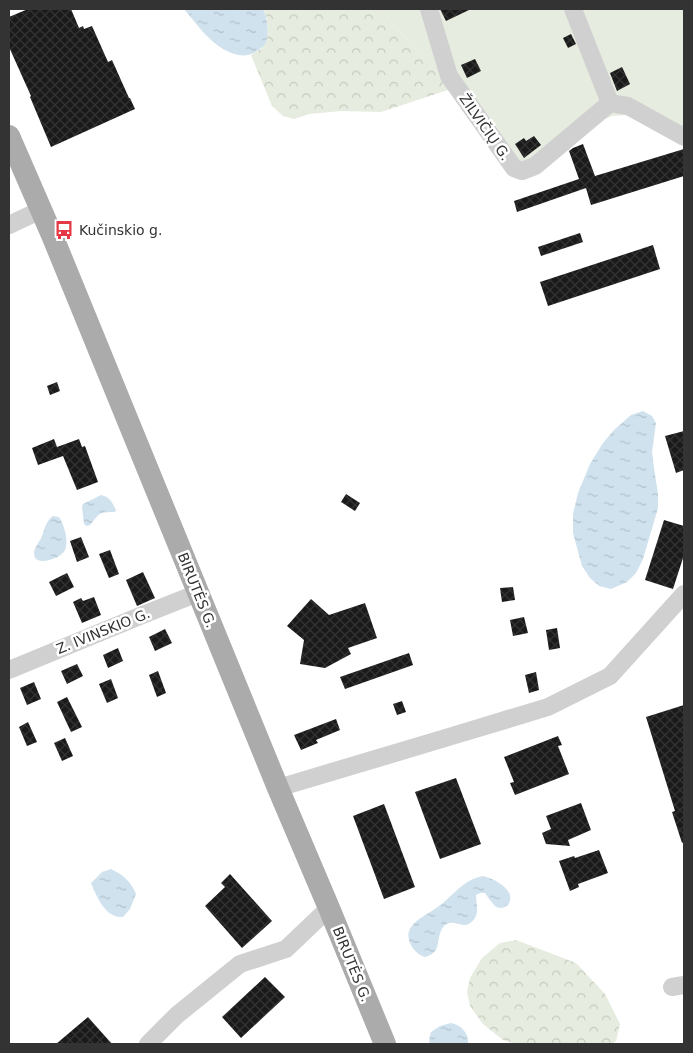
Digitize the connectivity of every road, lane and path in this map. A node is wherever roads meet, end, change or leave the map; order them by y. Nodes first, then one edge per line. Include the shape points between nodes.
1 (429, 9) edge
2 (573, 9) edge
3 (610, 103) junction
4 (9, 136) edge
5 (684, 137) edge
6 (41, 210) junction
7 (9, 225) edge
8 (198, 593) junction
9 (684, 594) edge
10 (9, 670) edge
11 (278, 788) junction
12 (329, 908) junction
13 (148, 1044) edge
14 (384, 1044) edge

1 - 3 street, ŽILVIČIŲ G. via 449,76 514,168 522,171 534,166
2 - 3 street
3 - 5 street via 628,106
4 - 6 main road, BIRUTĖS G.
6 - 7 street
6 - 8 main road, BIRUTĖS G.
8 - 10 street, Z. IVINSKIO G.
8 - 11 main road, BIRUTĖS G.
9 - 11 street via 610,676 548,707
11 - 12 main road, BIRUTĖS G.
12 - 13 street via 286,948 240,964
12 - 14 main road, BIRUTĖS G.

